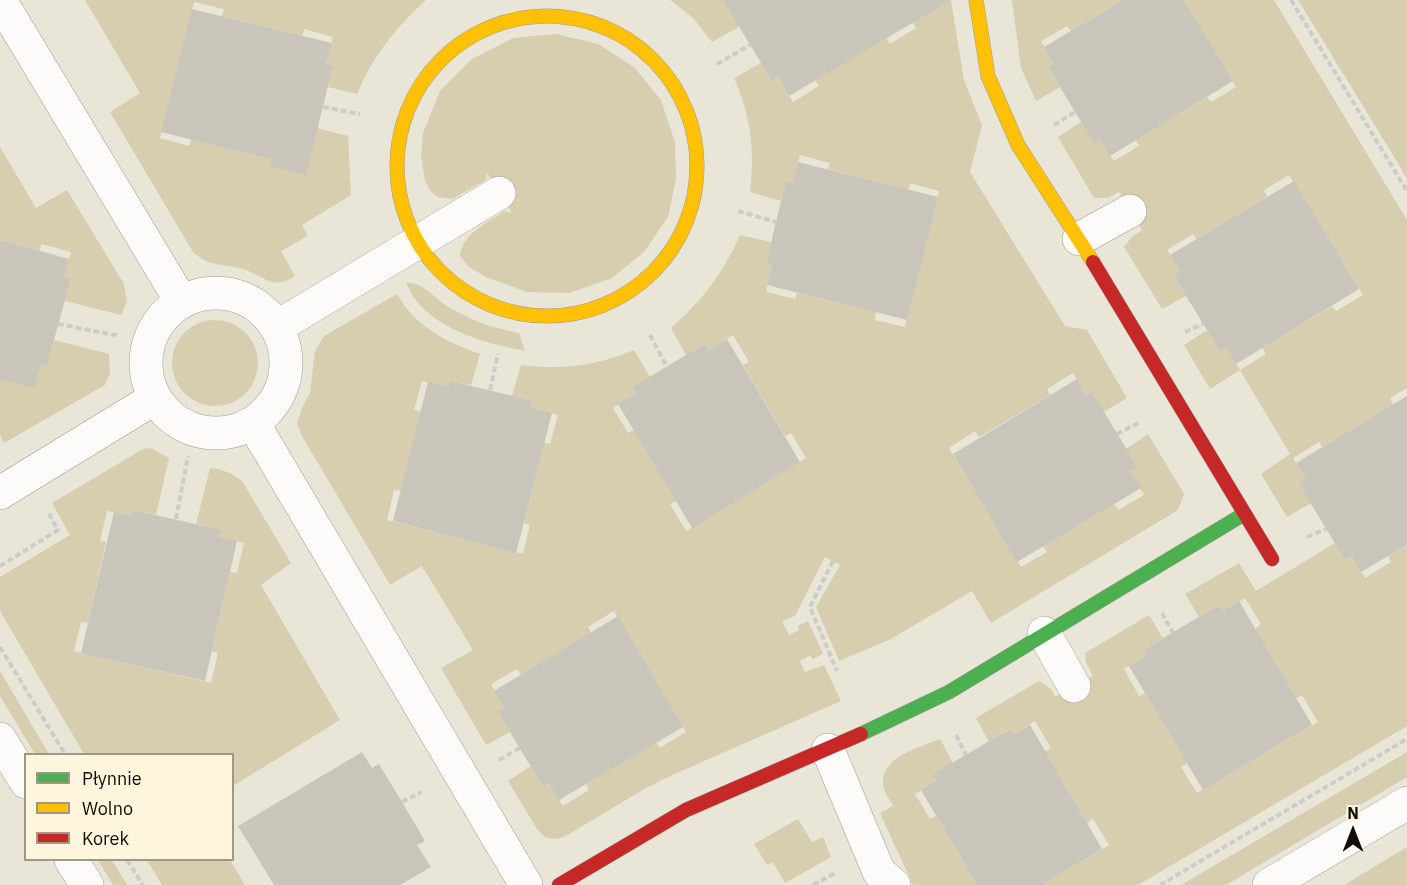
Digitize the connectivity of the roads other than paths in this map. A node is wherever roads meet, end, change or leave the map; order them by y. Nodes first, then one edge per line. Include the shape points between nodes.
1 (0, 0) edge
2 (976, 0) edge
3 (499, 193) dead end
4 (1130, 211) dead end
5 (1079, 239) junction
6 (415, 244) junction
7 (181, 301) junction
8 (277, 327) junction
9 (155, 398) junction
10 (253, 423) junction
11 (0, 493) edge
12 (1244, 514) junction
13 (1272, 559) dead end
14 (1044, 633) junction
15 (1074, 686) dead end
16 (0, 739) edge
17 (828, 750) junction
18 (24, 779) edge
19 (1407, 803) edge
20 (73, 861) edge
21 (884, 881) edge
22 (87, 885) edge
23 (526, 885) edge
24 (559, 885) edge
25 (1269, 885) edge

1 - 7 street
2 - 5 street via 988,76 1018,145
3 - 6 street
4 - 5 street
5 - 12 street
6 - 6 street via 446,278 474,298 505,311 538,316 572,315 604,305 634,289 659,267 679,239 692,208 697,175 695,141 686,109 670,79 648,54 620,34 567,17 522,17 490,27 460,43 435,65 415,93 402,124 397,157 398,191
6 - 8 street
7 - 8 street via 202,294 246,298
7 - 9 street via 151,333 147,377
8 - 10 street via 285,349 281,391
9 - 10 street via 169,416 188,428 210,433 232,431
9 - 11 street
10 - 23 street
12 - 13 street
12 - 14 street
14 - 15 street
14 - 17 street via 949,692
16 - 18 street
17 - 21 street
17 - 24 street via 686,810
19 - 25 street
20 - 22 street

